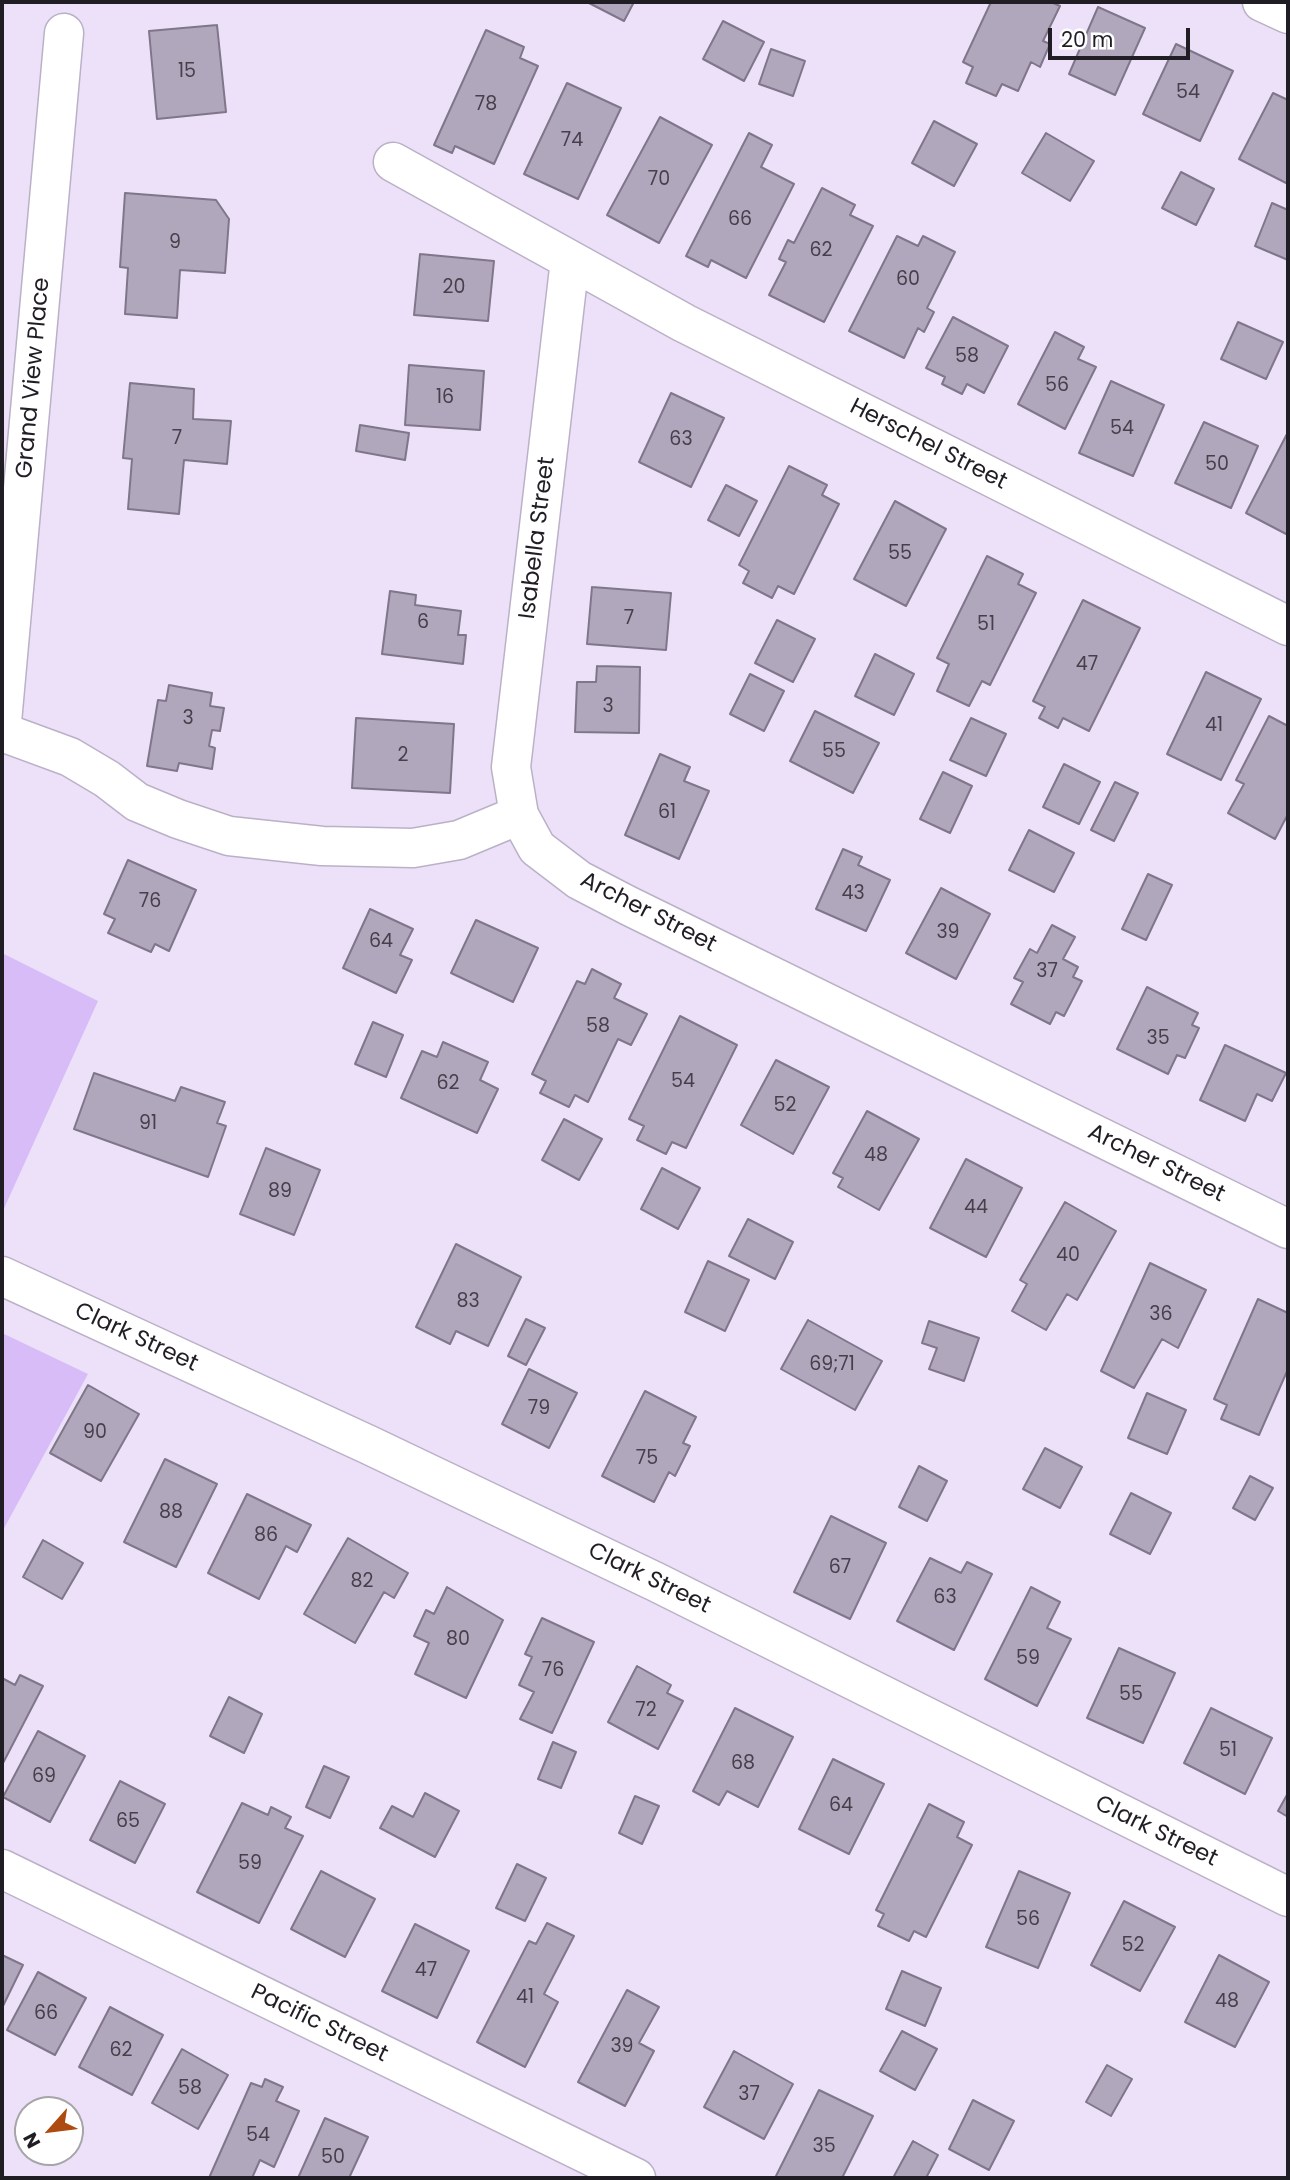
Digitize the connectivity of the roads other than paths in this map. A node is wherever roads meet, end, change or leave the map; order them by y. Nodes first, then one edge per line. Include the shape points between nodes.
1 (1262, 2) edge
2 (1288, 14) edge
3 (64, 33) dead end
4 (393, 162) dead end
5 (570, 260) junction
6 (1288, 626) edge
7 (2, 722) edge
8 (2, 732) edge
9 (519, 815) junction
10 (1288, 1229) edge
11 (2, 1276) edge
12 (2, 1869) edge
13 (1288, 1897) edge
14 (636, 2178) edge

1 - 2 street
3 - 7 street, Grand View Place
4 - 5 street, Herschel Street
5 - 6 street, Herschel Street via 684,323
5 - 9 street, Isabella Street via 512,753
8 - 9 street via 70,757 137,802 229,836 322,846 413,848 459,840
9 - 10 street, Archer Street via 537,848 579,880
11 - 13 street, Clark Street via 656,1582
12 - 14 street, Pacific Street

